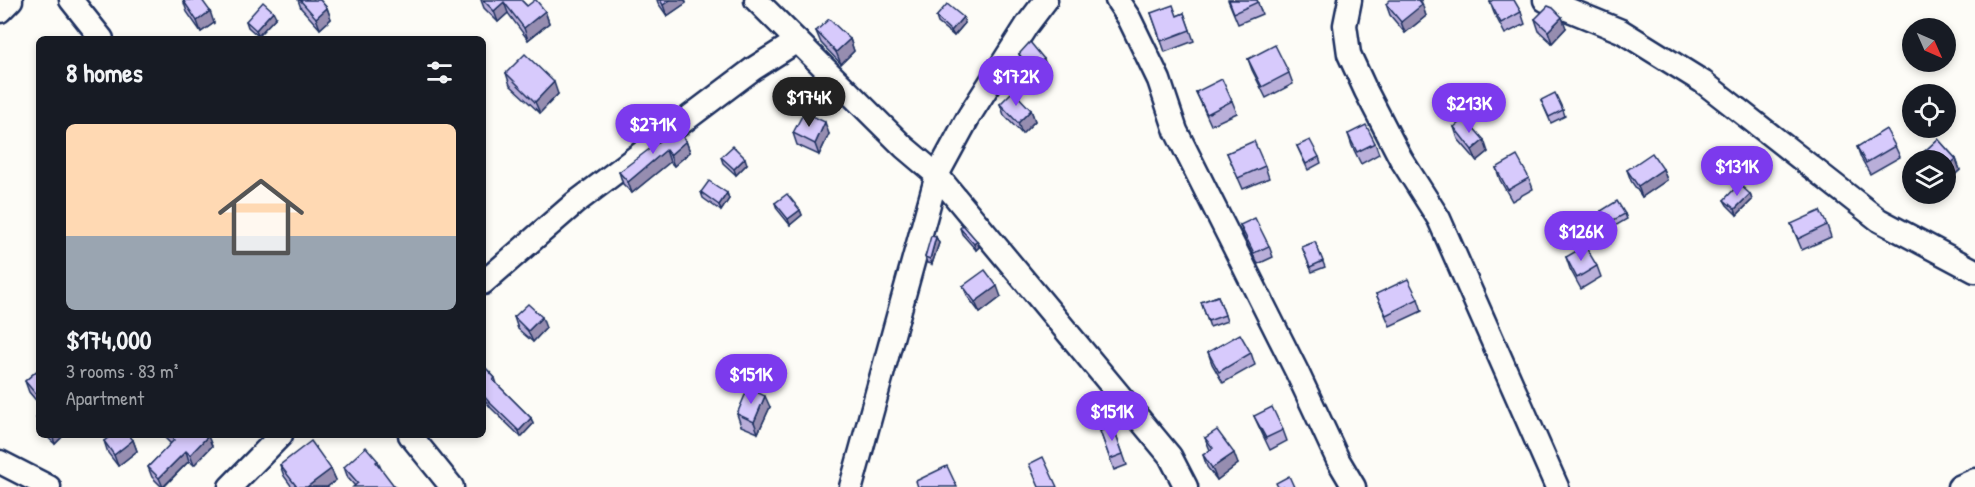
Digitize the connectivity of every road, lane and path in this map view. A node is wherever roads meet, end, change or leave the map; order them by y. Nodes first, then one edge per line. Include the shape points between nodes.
1 (11, 0) edge
2 (71, 0) edge
3 (756, 0) edge
4 (1046, 0) edge
5 (1116, 0) edge
6 (1350, 0) edge
7 (1545, 0) edge
8 (0, 11) edge
9 (100, 36) edge
10 (796, 41) junction
11 (937, 175) junction
12 (1975, 271) edge
13 (486, 281) edge
14 (278, 438) edge
15 (412, 438) edge
16 (0, 462) edge
17 (1975, 480) edge
18 (235, 485) edge
19 (49, 487) edge
20 (452, 487) edge
21 (851, 487) edge
22 (1186, 487) edge
23 (1354, 487) edge
24 (1557, 487) edge
25 (1959, 487) edge

1 - 8 street
2 - 9 street
3 - 10 street
4 - 11 street via 969,116
5 - 23 street via 1129,18 1176,131
6 - 24 street via 1345,25 1349,54 1401,159 1438,219
7 - 12 street via 1621,31 1703,82 1879,220
10 - 11 street
10 - 13 street via 575,203
11 - 21 street
11 - 22 street via 1170,456
14 - 18 street
15 - 20 street
16 - 19 street
17 - 25 street

